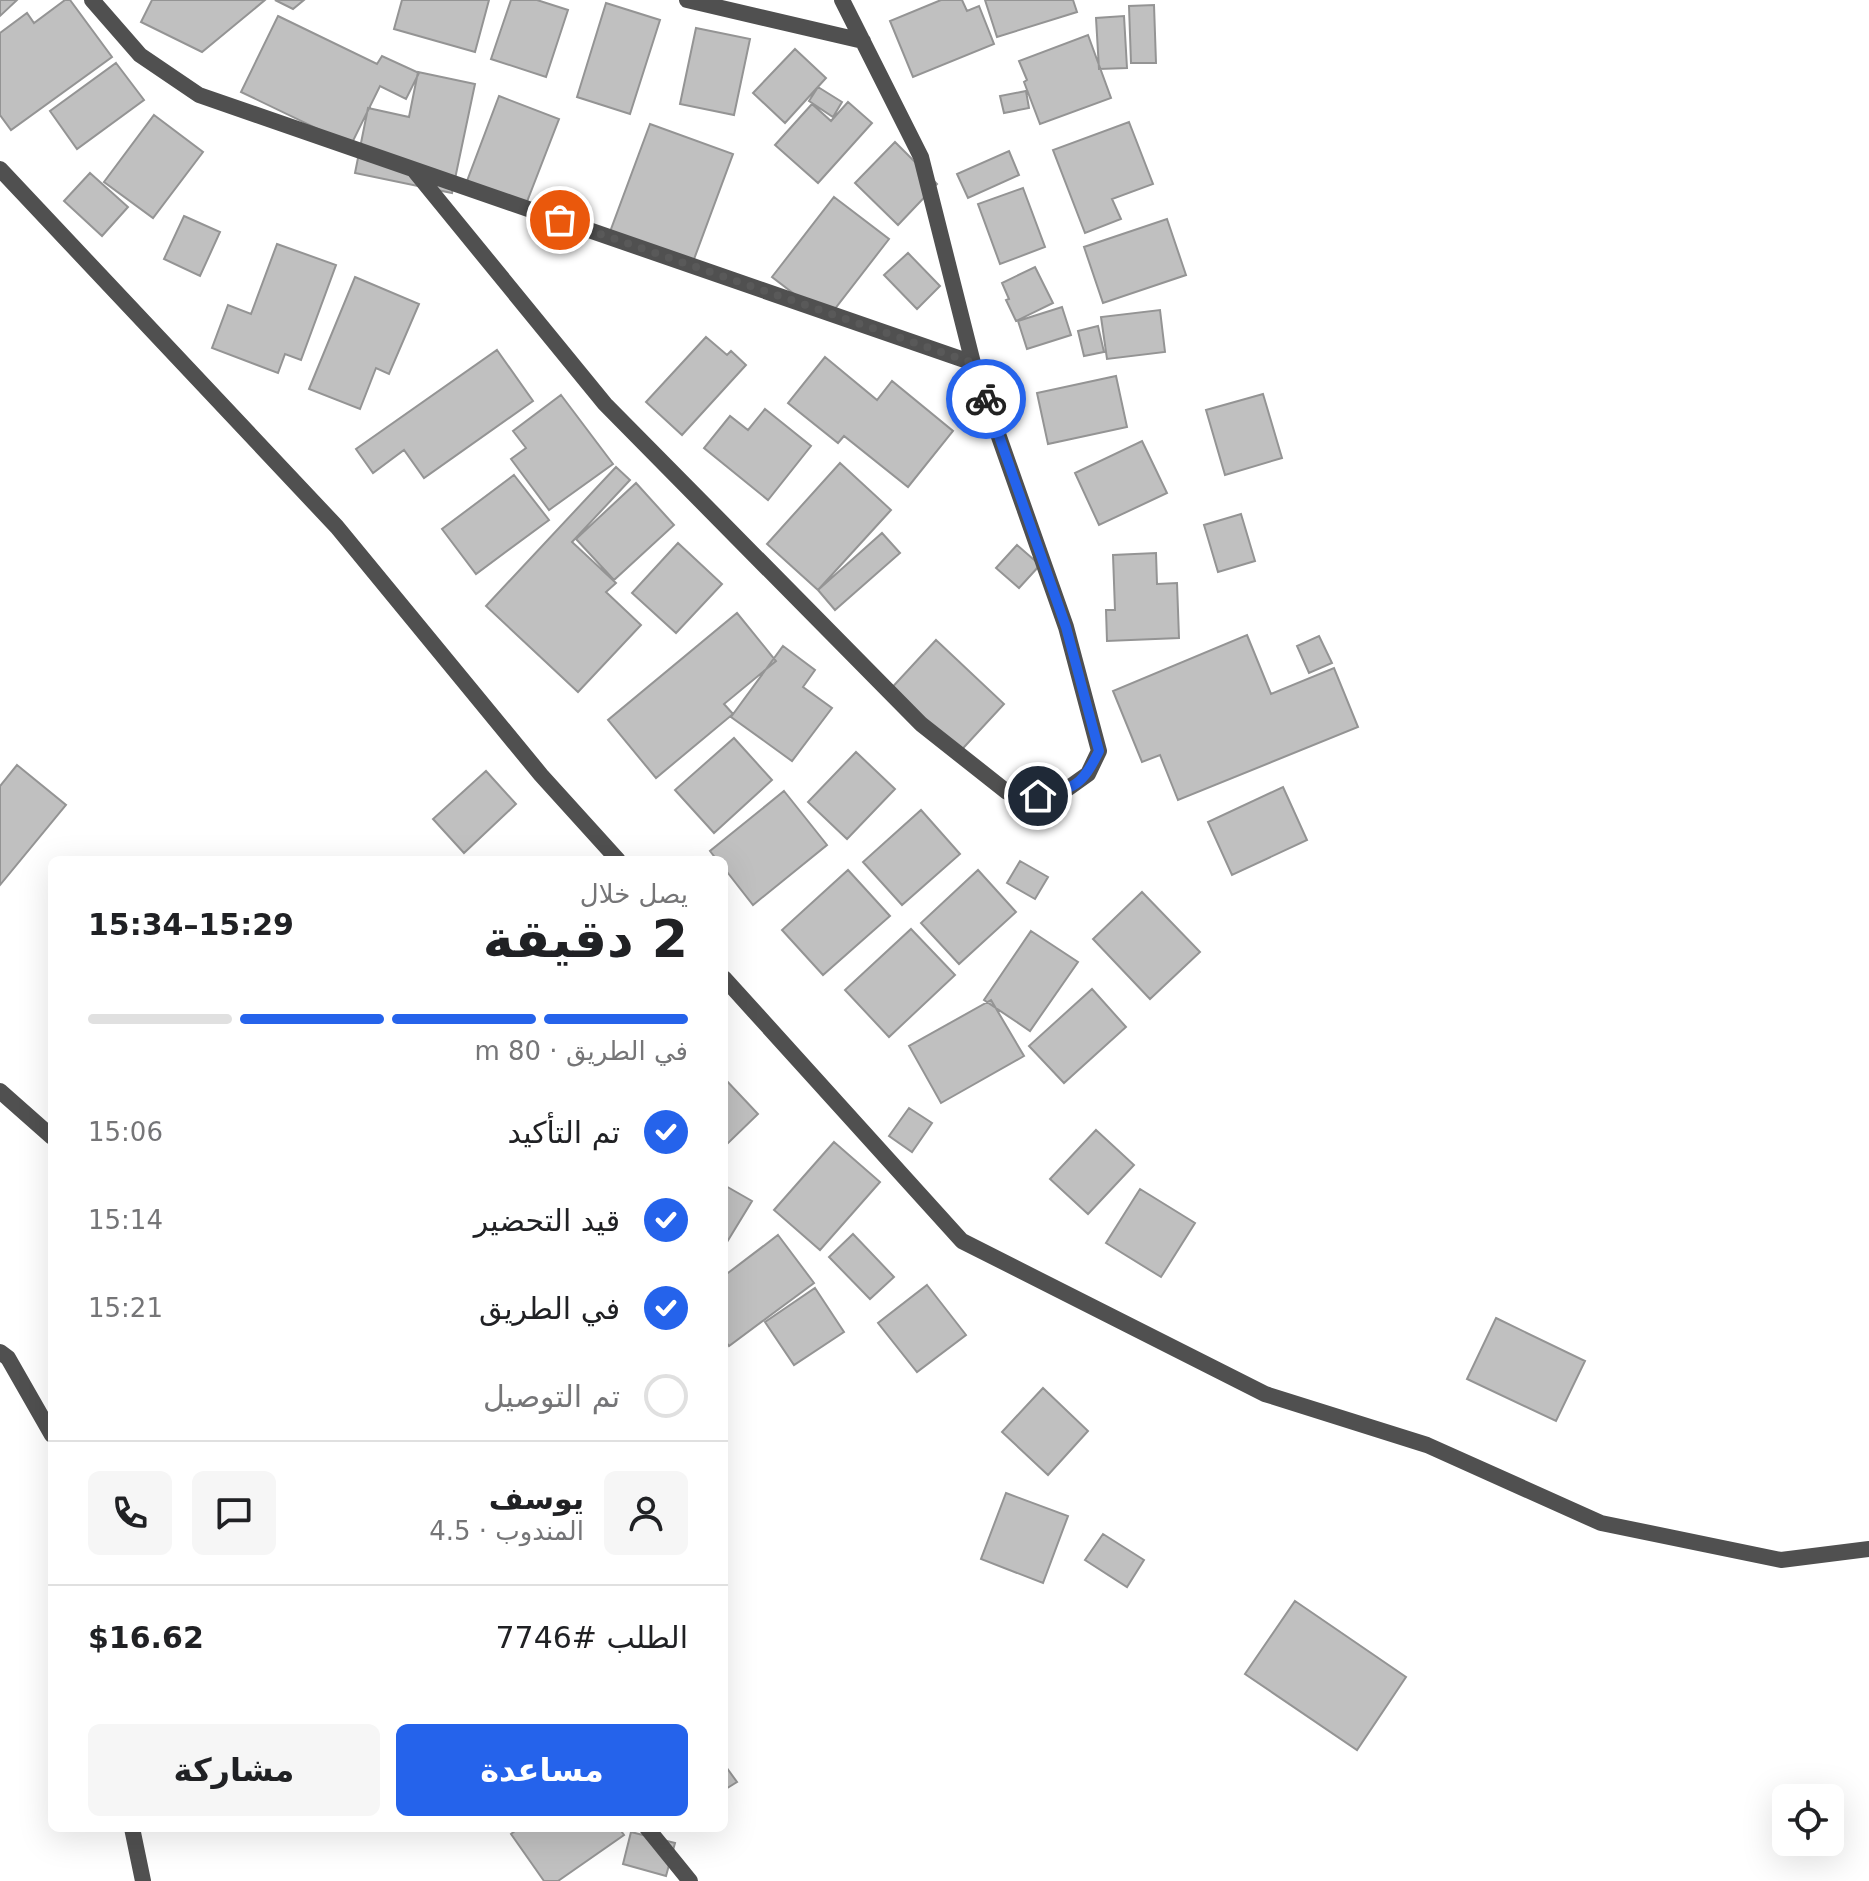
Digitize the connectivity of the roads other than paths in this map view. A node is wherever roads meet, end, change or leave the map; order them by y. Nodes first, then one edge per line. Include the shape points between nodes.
1 (92, 0) edge
2 (687, 0) edge
3 (842, 0) edge
4 (863, 41) junction
5 (0, 169) edge
6 (413, 169) junction
7 (973, 363) junction
8 (614, 856) edge
9 (728, 982) edge
10 (0, 1091) edge
11 (48, 1133) edge
12 (0, 1352) edge
13 (48, 1428) edge
14 (1869, 1549) edge
15 (133, 1832) edge
16 (650, 1832) edge
17 (143, 1881) edge
18 (690, 1881) edge

1 - 6 street via 140,55 199,95
2 - 4 street
3 - 4 street
4 - 7 street via 921,157
5 - 8 street via 337,527
6 - 7 street
6 - 7 street via 605,404 921,724 1007,792 1038,796 1067,789 1088,774 1099,751 1066,627
9 - 14 street via 962,1241 1251,1388 1427,1445 1601,1523 1781,1560
10 - 11 street
12 - 13 street
15 - 17 street
16 - 18 street

